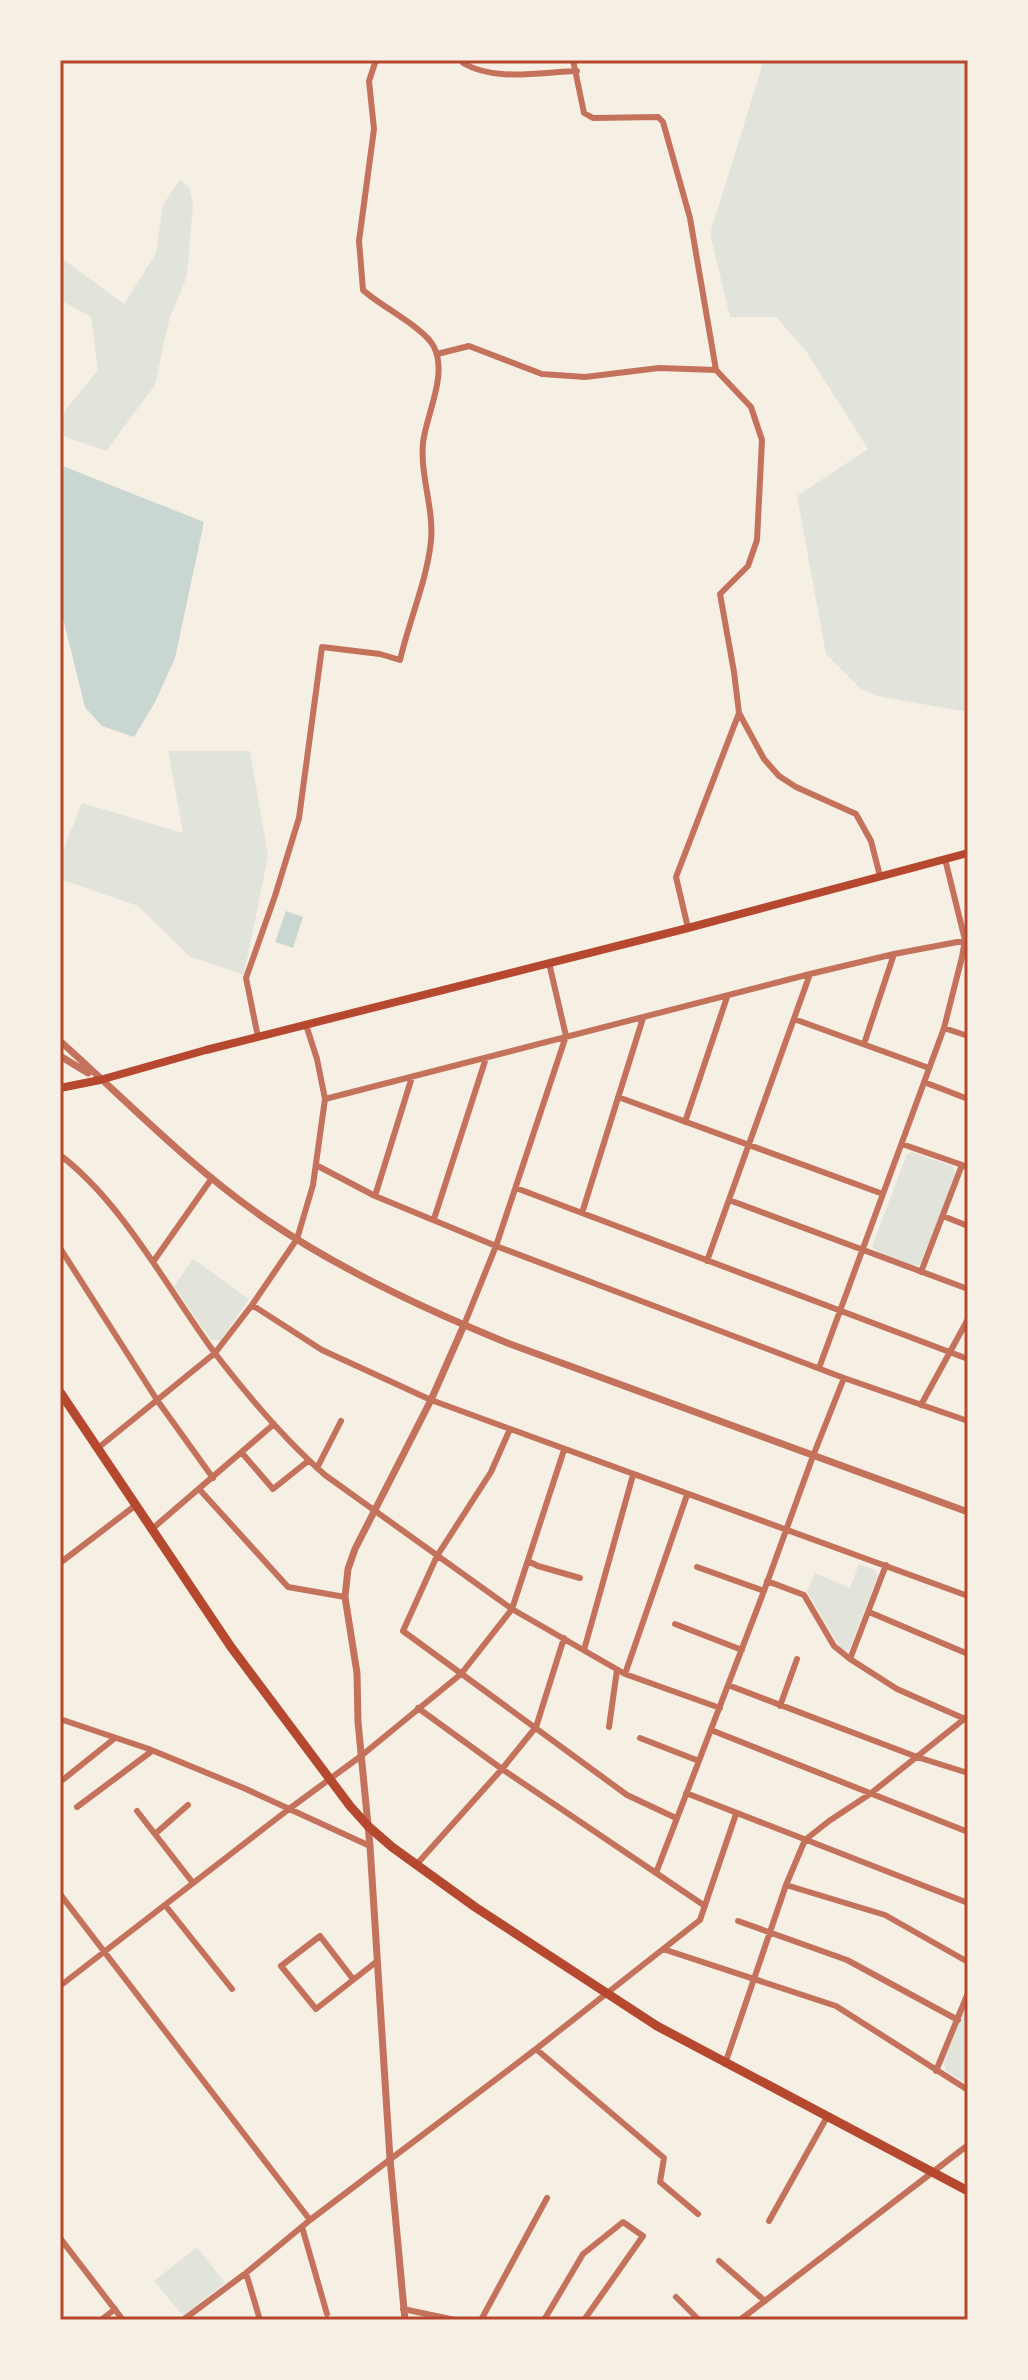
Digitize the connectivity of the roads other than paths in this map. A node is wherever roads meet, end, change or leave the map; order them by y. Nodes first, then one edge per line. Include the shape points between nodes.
1 (376, 60) edge
2 (462, 60) edge
3 (573, 60) edge
4 (577, 71) junction
5 (437, 354) junction
6 (716, 370) junction
7 (739, 713) junction
8 (968, 853) edge
9 (945, 859) junction
10 (880, 876) junction
11 (688, 928) junction
12 (966, 940) edge
13 (894, 954) junction
14 (549, 963) junction
15 (810, 974) junction
16 (727, 997) junction
17 (643, 1018) junction
18 (794, 1019) junction
19 (306, 1025) junction
20 (944, 1028) junction
21 (566, 1036) junction
22 (968, 1036) edge
23 (258, 1037) junction
24 (60, 1041) edge
25 (864, 1044) junction
26 (60, 1056) edge
27 (486, 1058) junction
28 (929, 1068) junction
29 (412, 1077) junction
30 (100, 1080) junction
31 (924, 1082) junction
32 (60, 1088) edge
33 (618, 1097) junction
34 (325, 1099) junction
35 (968, 1099) edge
36 (685, 1122) junction
37 (902, 1144) junction
38 (749, 1145) junction
39 (60, 1155) edge
40 (316, 1165) junction
41 (965, 1166) edge
42 (212, 1178) junction
43 (516, 1188) junction
44 (883, 1194) junction
45 (375, 1196) junction
46 (729, 1200) junction
47 (582, 1213) junction
48 (943, 1216) junction
49 (434, 1219) junction
50 (968, 1226) edge
51 (297, 1239) junction
52 (496, 1246) junction
53 (60, 1248) edge
54 (862, 1250) junction
55 (707, 1261) junction
56 (153, 1262) junction
57 (921, 1272) junction
58 (968, 1289) edge
59 (252, 1305) junction
60 (840, 1311) junction
61 (968, 1319) edge
62 (464, 1325) junction
63 (215, 1353) junction
64 (950, 1353) junction
65 (968, 1359) edge
66 (819, 1368) junction
67 (844, 1378) junction
68 (60, 1392) edge
69 (157, 1400) junction
70 (431, 1400) junction
71 (921, 1405) junction
72 (341, 1421) dead end
73 (968, 1421) edge
74 (274, 1424) junction
75 (510, 1429) junction
76 (98, 1448) junction
77 (564, 1450) junction
78 (242, 1453) junction
79 (813, 1456) junction
80 (308, 1461) junction
81 (317, 1468) junction
82 (633, 1475) junction
83 (213, 1478) junction
84 (200, 1490) junction
85 (687, 1495) junction
86 (136, 1505) junction
87 (374, 1511) junction
88 (968, 1512) edge
89 (152, 1529) junction
90 (786, 1531) junction
91 (437, 1556) junction
92 (528, 1561) junction
93 (60, 1563) edge
94 (886, 1565) junction
95 (697, 1567) dead end
96 (580, 1578) dead end
97 (767, 1581) junction
98 (764, 1591) junction
99 (968, 1596) edge
100 (345, 1597) junction
101 (512, 1609) junction
102 (869, 1612) junction
103 (675, 1624) dead end
104 (564, 1638) junction
105 (584, 1650) junction
106 (742, 1650) junction
107 (968, 1654) edge
108 (797, 1659) dead end
109 (850, 1659) junction
110 (617, 1670) junction
111 (461, 1674) junction
112 (625, 1674) junction
113 (728, 1685) junction
114 (780, 1706) junction
115 (418, 1708) junction
116 (720, 1708) junction
117 (967, 1718) edge
118 (60, 1719) edge
119 (536, 1727) junction
120 (609, 1727) dead end
121 (711, 1730) junction
122 (115, 1738) junction
123 (640, 1738) dead end
124 (152, 1751) junction
125 (361, 1756) junction
126 (917, 1757) junction
127 (699, 1761) junction
128 (502, 1769) junction
129 (968, 1773) edge
130 (330, 1779) junction
131 (60, 1782) edge
132 (686, 1793) junction
133 (870, 1794) junction
134 (188, 1805) dead end
135 (77, 1807) dead end
136 (289, 1809) junction
137 (137, 1811) dead end
138 (736, 1814) junction
139 (676, 1818) junction
140 (368, 1826) junction
141 (968, 1832) edge
142 (155, 1834) junction
143 (805, 1840) junction
144 (370, 1846) junction
145 (416, 1865) junction
146 (656, 1873) junction
147 (193, 1883) junction
148 (786, 1885) junction
149 (60, 1894) edge
150 (968, 1903) edge
151 (165, 1905) junction
152 (705, 1906) junction
153 (738, 1921) dead end
154 (771, 1932) junction
155 (663, 1949) junction
156 (104, 1952) junction
157 (376, 1962) junction
158 (968, 1962) edge
159 (353, 1979) junction
160 (754, 1981) junction
161 (60, 1986) edge
162 (232, 1989) dead end
163 (606, 1993) junction
164 (968, 1993) edge
165 (958, 2020) junction
166 (536, 2049) junction
167 (725, 2064) junction
168 (936, 2071) junction
169 (968, 2090) edge
170 (827, 2117) junction
171 (968, 2145) edge
172 (390, 2159) junction
173 (932, 2172) junction
174 (968, 2191) edge
175 (547, 2198) dead end
176 (698, 2214) dead end
177 (310, 2220) junction
178 (769, 2221) dead end
179 (302, 2227) junction
180 (60, 2238) edge
181 (719, 2261) dead end
182 (246, 2273) junction
183 (676, 2297) dead end
184 (765, 2301) junction
185 (115, 2309) junction
186 (403, 2309) junction
187 (327, 2314) dead end
188 (101, 2320) edge
189 (123, 2320) edge
190 (183, 2320) edge
191 (260, 2320) edge
192 (405, 2320) edge
193 (455, 2320) edge
194 (481, 2320) edge
195 (544, 2320) edge
196 (584, 2320) edge
197 (699, 2320) edge
198 (740, 2320) edge

1 - 5 street via 369,81 374,129 359,241 363,290 432,342
2 - 4 street via 493,74
3 - 4 street
4 - 6 street via 584,113 593,118 658,117 663,122 690,218
5 - 6 street via 469,346 542,374 585,377 659,368
5 - 23 street via 437,389 423,442 431,541 420,589 400,660 322,647 299,818 246,978
6 - 7 street via 751,407 762,440 757,540 748,566 720,594
7 - 10 street via 779,776 856,814 871,841
7 - 11 street via 676,877
8 - 9 main road
9 - 10 main road
9 - 12 street
10 - 11 main road
11 - 14 main road
12 - 13 street
12 - 20 street
13 - 15 street
13 - 25 street
14 - 19 main road
14 - 21 street
15 - 16 street
15 - 18 street
16 - 17 street
16 - 36 street
17 - 21 street
17 - 33 street
18 - 25 street
18 - 38 street
19 - 23 main road
19 - 34 street
20 - 22 street
20 - 28 street
21 - 27 street
21 - 43 street
23 - 30 main road
24 - 30 street
25 - 28 street
26 - 30 street
27 - 29 street
27 - 49 street
28 - 31 street
29 - 34 street
29 - 45 street
30 - 32 main road
30 - 42 street
31 - 35 street
31 - 37 street
33 - 36 street
33 - 47 street
34 - 40 street
36 - 38 street
37 - 41 street
37 - 44 street
38 - 44 street
38 - 46 street
39 - 56 street via 95,1186
40 - 45 street
40 - 51 street
41 - 48 street
42 - 51 street
42 - 56 street
43 - 47 street
43 - 52 street
44 - 54 street
45 - 49 street
46 - 54 street
46 - 55 street
47 - 55 street
48 - 50 street
48 - 57 street
49 - 52 street
51 - 59 street
51 - 62 street
52 - 62 street
52 - 66 street
53 - 69 street
54 - 57 street
54 - 60 street
55 - 60 street
56 - 63 street
57 - 58 street
59 - 63 street
59 - 70 street via 322,1350
60 - 64 street
60 - 66 street
61 - 64 street
62 - 70 street
62 - 79 street
63 - 69 street
63 - 74 street
64 - 65 street
64 - 71 street
66 - 67 street
67 - 71 street
67 - 79 street
68 - 76 highway
69 - 76 street
69 - 83 street
70 - 75 street
70 - 87 street
71 - 73 street
72 - 81 street
74 - 78 street
74 - 80 street
75 - 77 street
75 - 91 street via 491,1472
76 - 86 highway
77 - 82 street
77 - 92 street
78 - 80 street via 273,1489
78 - 83 street
79 - 88 street
79 - 90 street
80 - 81 street
81 - 87 street
82 - 85 street
82 - 105 street
83 - 84 street
84 - 89 street
84 - 100 street via 288,1587
85 - 90 street
85 - 112 street
86 - 89 highway
86 - 93 street
87 - 91 street
87 - 100 street via 351,1558
89 - 130 highway via 231,1647
90 - 94 street
90 - 97 street
91 - 101 street
91 - 111 street via 403,1631
92 - 96 street
92 - 101 street
94 - 99 street
94 - 102 street
95 - 98 street
97 - 98 street
97 - 109 street via 804,1595 834,1646
98 - 106 street
100 - 125 street via 357,1673
101 - 104 street
101 - 111 street
102 - 107 street
102 - 109 street
103 - 106 street
104 - 105 street
104 - 119 street
105 - 110 street
106 - 113 street
108 - 114 street
109 - 117 street via 897,1689
110 - 112 street
110 - 120 street
111 - 115 street
111 - 119 street
112 - 116 street
113 - 114 street
113 - 116 street
114 - 126 street
115 - 125 street
115 - 128 street
116 - 121 street
117 - 126 street
118 - 122 street
119 - 128 street
119 - 139 street via 627,1795
121 - 127 street
121 - 133 street
122 - 124 street
122 - 131 street
123 - 127 street
124 - 135 street
124 - 136 street
125 - 130 street
125 - 140 street
126 - 129 street
126 - 133 street
127 - 132 street
128 - 145 street
128 - 146 street
130 - 136 street
130 - 140 highway
132 - 138 street
132 - 139 street
133 - 141 street
133 - 143 street
134 - 142 street
136 - 144 street
136 - 147 street
137 - 142 street
138 - 143 street
138 - 152 street
139 - 146 street
140 - 144 street
140 - 145 highway
142 - 147 street
143 - 148 street
143 - 150 street
144 - 157 street
145 - 163 highway
146 - 152 street
147 - 151 street
148 - 154 street
148 - 158 street via 885,1915
149 - 156 street
151 - 156 street
151 - 162 street
152 - 155 street via 700,1920
153 - 154 street
154 - 160 street
154 - 165 street via 847,1960
155 - 160 street
155 - 163 street
156 - 161 street
156 - 177 street
157 - 159 street
157 - 172 street
159 - 159 street via 316,2009 281,1966 320,1936
160 - 167 street
160 - 168 street via 836,2006
163 - 166 street
163 - 167 highway
164 - 165 street
165 - 168 street
166 - 172 street
166 - 176 street via 664,2158 660,2182
167 - 170 highway
168 - 169 street
170 - 173 highway
170 - 178 street
171 - 173 street
172 - 177 street
172 - 186 street
173 - 174 highway
173 - 184 street
175 - 194 street
177 - 179 street
179 - 182 street
179 - 187 street
180 - 185 street
181 - 184 street
182 - 190 street
182 - 191 street
183 - 197 street
184 - 198 street
185 - 188 street
185 - 189 street
186 - 192 street
186 - 193 street
195 - 196 street via 583,2254 623,2222 643,2236

